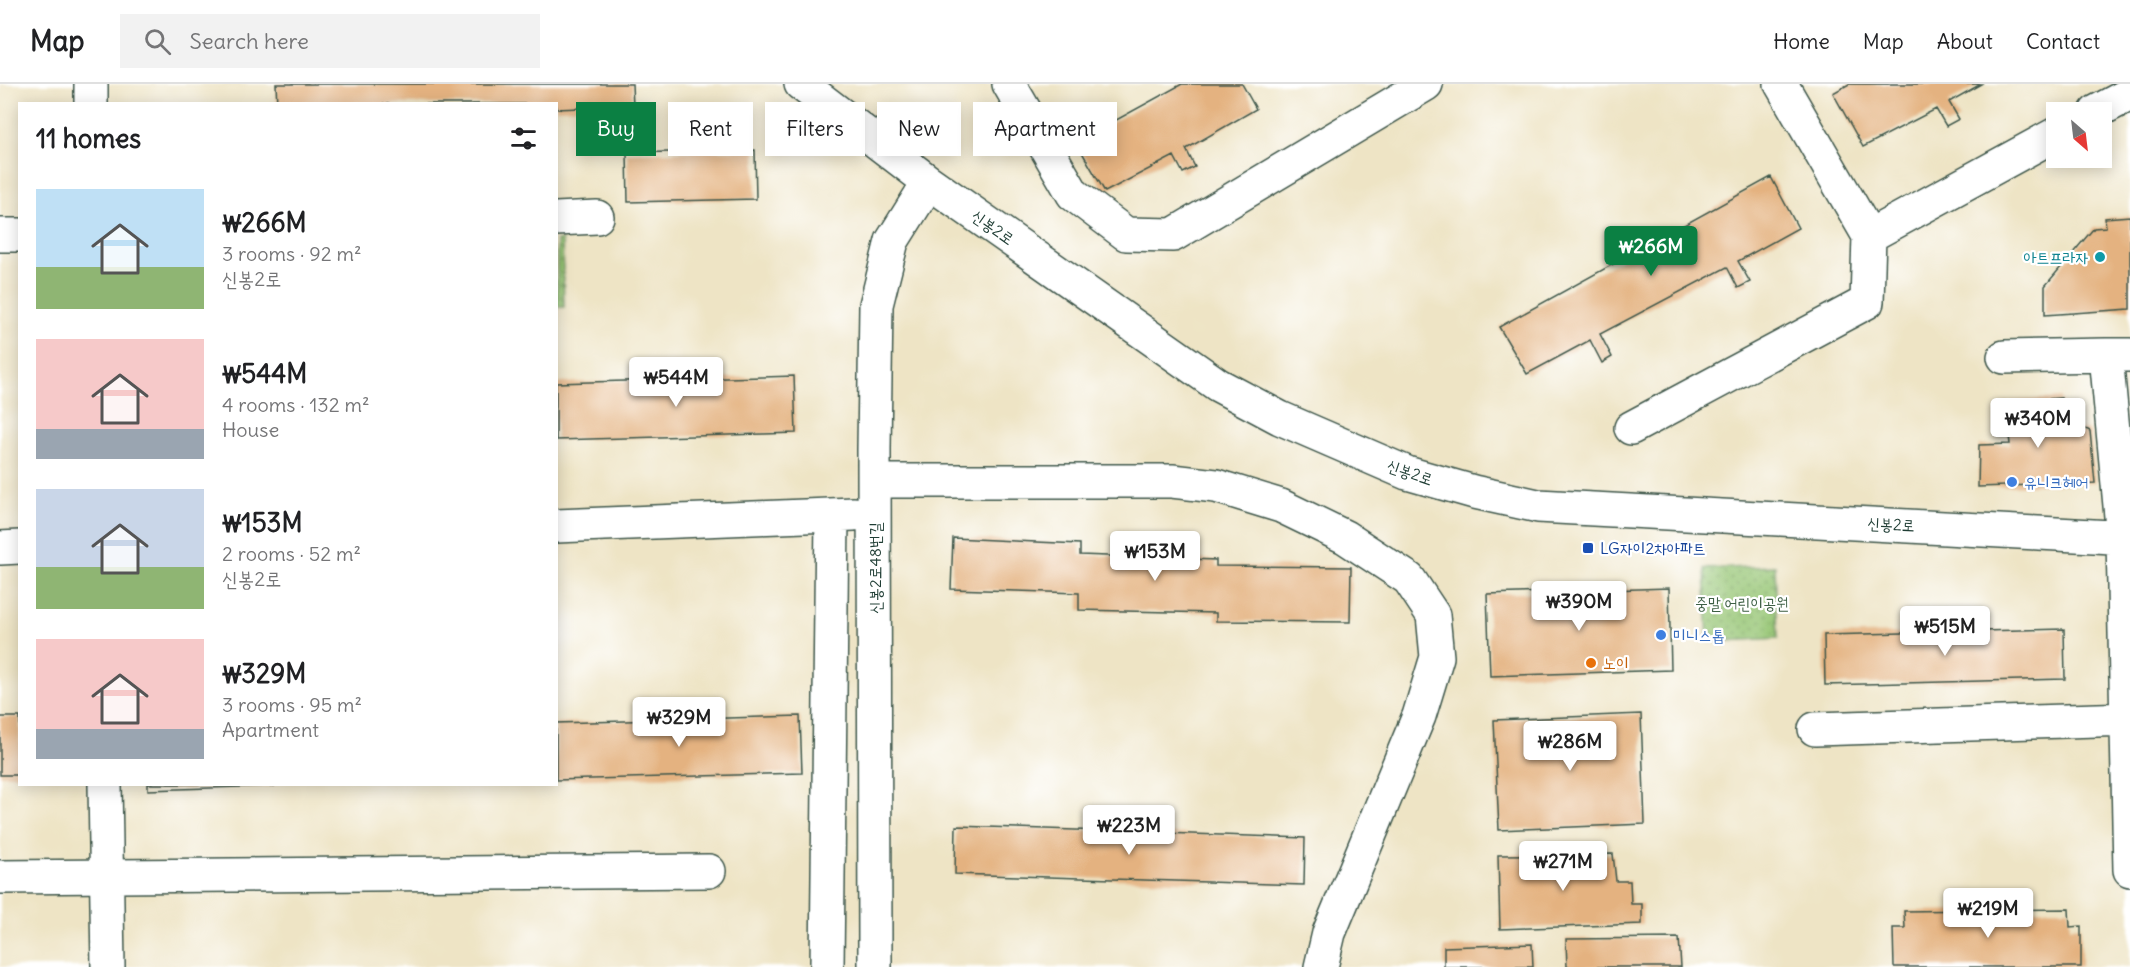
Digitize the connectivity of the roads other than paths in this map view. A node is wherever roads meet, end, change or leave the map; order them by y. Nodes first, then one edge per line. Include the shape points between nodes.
1 (91, 84) edge
2 (801, 84) edge
3 (1009, 84) edge
4 (1426, 84) edge
5 (1781, 84) edge
6 (2130, 94) edge
7 (91, 102) edge
8 (2112, 104) edge
9 (2046, 139) edge
10 (929, 182) junction
11 (597, 217) dead end
12 (558, 219) edge
13 (0, 235) edge
14 (18, 235) edge
15 (1869, 236) junction
16 (2118, 355) edge
17 (2004, 357) dead end
18 (1631, 428) dead end
19 (874, 481) junction
20 (874, 513) junction
21 (831, 515) junction
22 (558, 526) edge
23 (2126, 538) edge
24 (18, 547) edge
25 (0, 548) edge
26 (2128, 719) edge
27 (1815, 729) dead end
28 (105, 786) edge
29 (2130, 870) edge
30 (709, 871) dead end
31 (0, 876) edge
32 (106, 876) junction
33 (108, 967) edge
34 (827, 967) edge
35 (875, 967) edge
36 (1321, 967) edge

1 - 7 street
2 - 10 street, 신봉2로
3 - 4 street via 1073,194 1126,234 1173,235
5 - 15 street
6 - 8 street
9 - 15 street
10 - 19 street, 신봉2로48번길 via 892,241 876,305
10 - 23 street, 신봉2로 via 1218,386 1280,418 1407,473 1538,506
11 - 12 street
13 - 14 street
15 - 18 street via 1867,302
16 - 17 street
16 - 23 street
19 - 20 street, 신봉2로48번길
19 - 36 street via 1172,481 1216,486 1281,506 1345,537 1409,579 1433,615 1437,657 1415,726 1329,933
20 - 21 street
20 - 35 street, 신봉2로48번길
21 - 22 street
21 - 34 street
23 - 26 street
24 - 25 street
26 - 27 street
26 - 29 street
28 - 32 street
30 - 32 street
31 - 32 street
32 - 33 street

